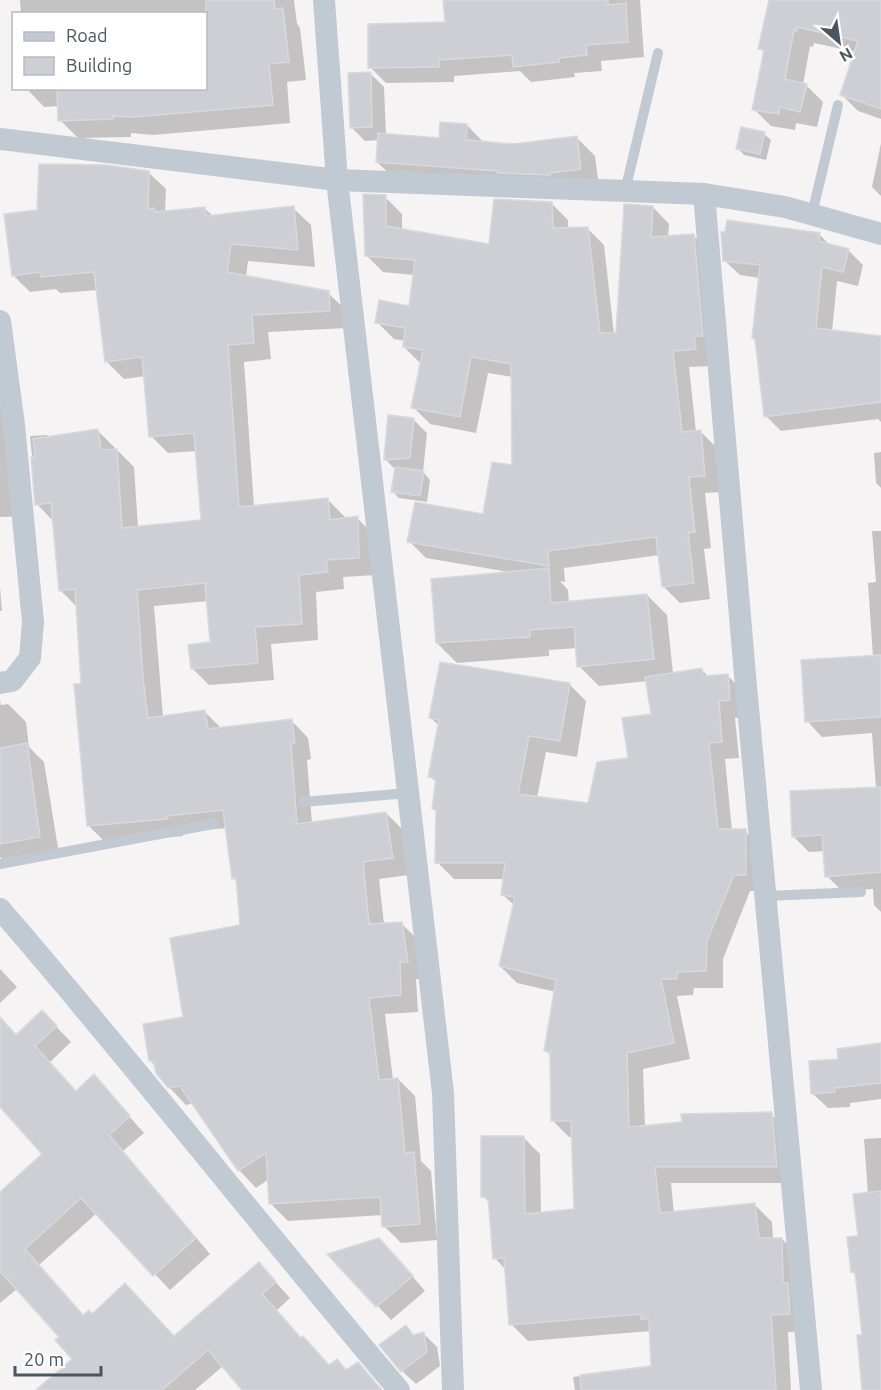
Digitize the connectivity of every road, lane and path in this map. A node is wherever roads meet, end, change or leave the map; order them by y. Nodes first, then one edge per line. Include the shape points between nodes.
1 (324, 0) edge
2 (658, 52) dead end
3 (838, 105) dead end
4 (0, 139) edge
5 (337, 180) junction
6 (625, 191) junction
7 (704, 194) junction
8 (812, 214) junction
9 (881, 234) edge
10 (0, 321) edge
11 (0, 683) edge
12 (408, 793) junction
13 (303, 802) dead end
14 (213, 824) dead end
15 (0, 864) edge
16 (861, 892) dead end
17 (766, 896) junction
18 (0, 909) edge
19 (399, 1390) edge
20 (453, 1390) edge
21 (811, 1390) edge

1 - 5 street
2 - 6 lane
3 - 8 lane
4 - 5 street
5 - 6 street
5 - 12 street
6 - 7 street
7 - 8 street
7 - 17 street
8 - 9 street
10 - 11 street via 33,622 30,658 12,681
12 - 13 lane
12 - 20 street via 442,1093
14 - 15 lane
16 - 17 lane
17 - 21 street
18 - 19 street

